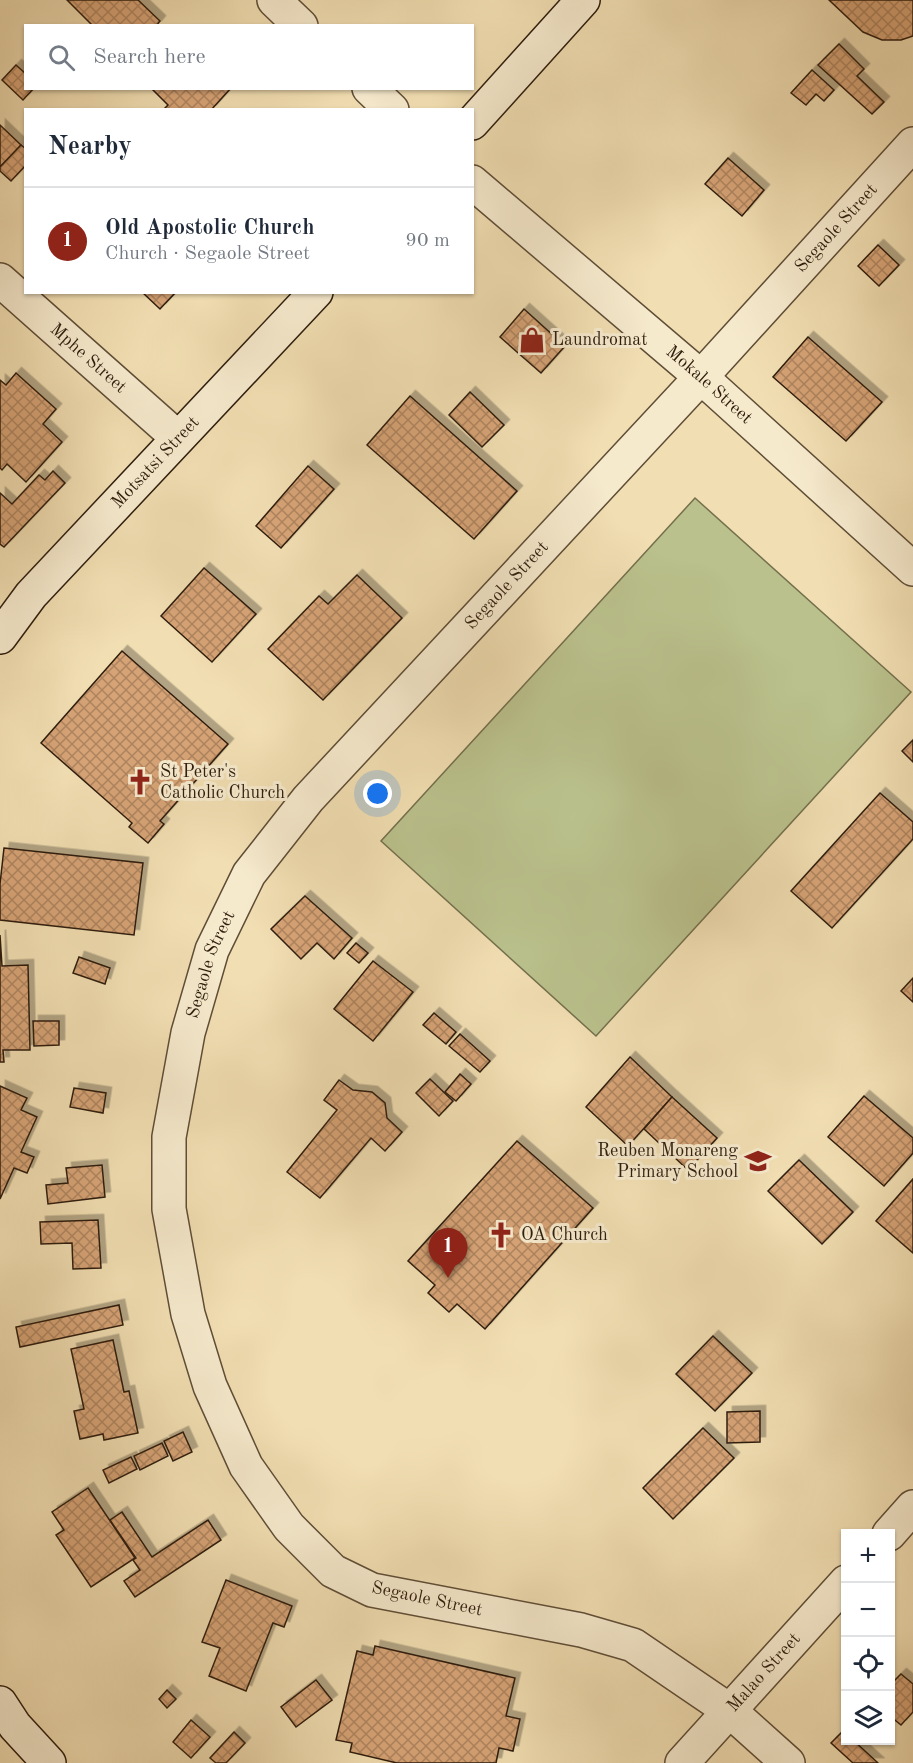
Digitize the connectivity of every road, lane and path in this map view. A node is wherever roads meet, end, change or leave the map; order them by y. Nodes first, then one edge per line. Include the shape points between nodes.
1 (274, 0) edge
2 (583, 0) edge
3 (299, 24) edge
4 (371, 90) edge
5 (390, 108) edge
6 (474, 121) edge
7 (913, 144) edge
8 (474, 184) edge
9 (0, 279) edge
10 (314, 294) edge
11 (701, 377) junction
12 (178, 438) junction
13 (913, 569) edge
14 (0, 637) edge
15 (913, 1507) edge
16 (893, 1529) edge
17 (845, 1583) edge
18 (0, 1703) edge
19 (730, 1711) junction
20 (49, 1763) edge
21 (682, 1763) edge
22 (788, 1763) edge

1 - 3 street
2 - 6 street
4 - 5 street
7 - 11 street, Segaole Street
8 - 11 street, Mokale Street
9 - 12 street, Mphe Street
10 - 12 street, Motsatsi Street
11 - 13 street, Mokale Street
11 - 19 street, Segaole Street via 308,799 249,874 213,950 188,1033 170,1137 170,1209 188,1314 210,1386 241,1456 289,1527 333,1571 372,1590 581,1630 633,1645
12 - 14 street, Motsatsi Street via 31,595
15 - 16 street
17 - 19 street, Malao Street
18 - 20 street
19 - 21 street, Malao Street
19 - 22 street, Segaole Street

